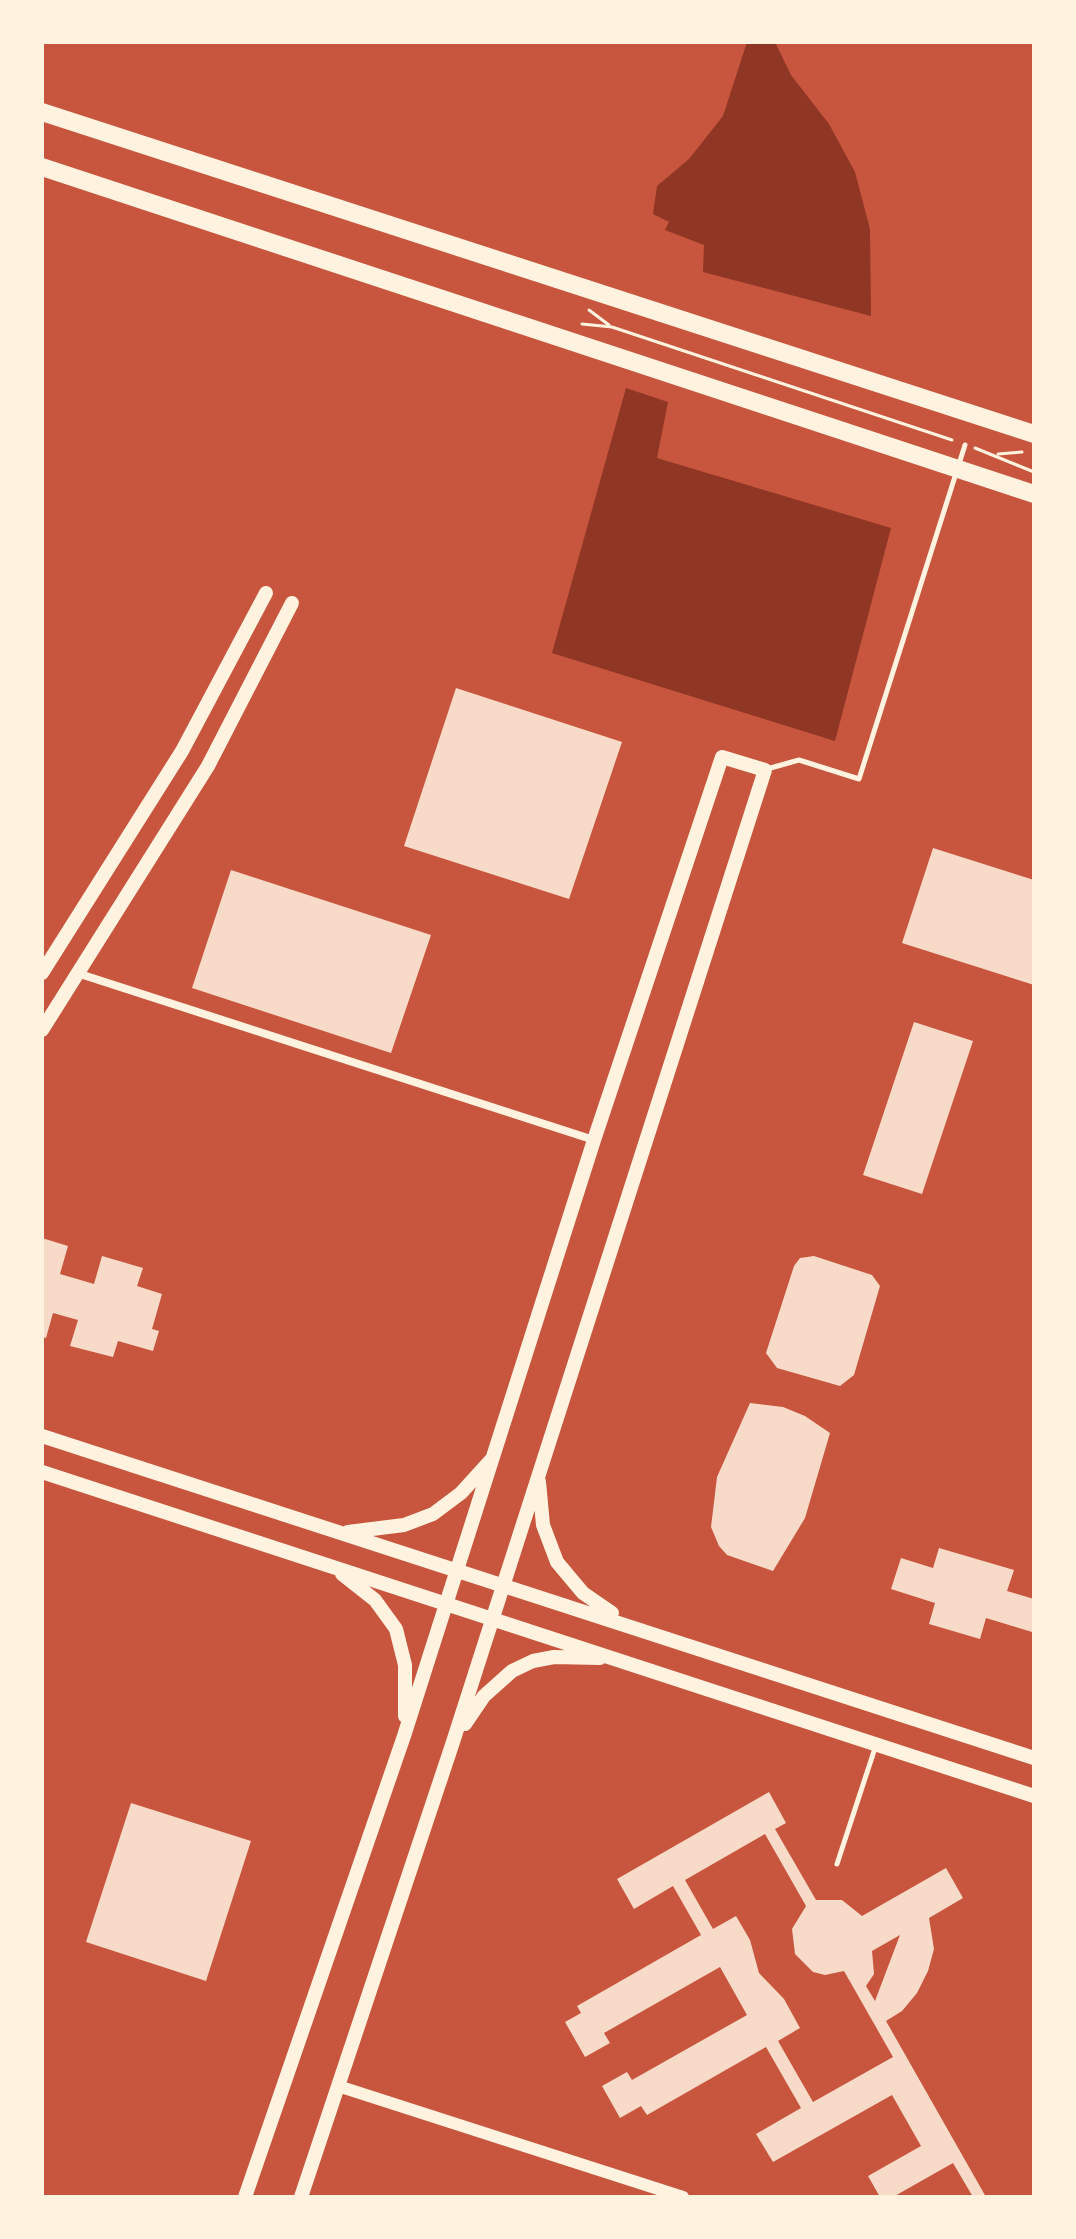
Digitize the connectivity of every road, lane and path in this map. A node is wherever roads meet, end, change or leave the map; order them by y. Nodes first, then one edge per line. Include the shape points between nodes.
1 (42, 112) edge
2 (42, 167) edge
3 (612, 327) dead end
4 (1034, 434) edge
5 (965, 445) junction
6 (1034, 451) edge
7 (994, 454) junction
8 (1034, 472) edge
9 (1034, 494) edge
10 (266, 593) dead end
11 (292, 603) dead end
12 (765, 770) junction
13 (42, 973) edge
14 (80, 974) junction
15 (42, 1030) edge
16 (594, 1140) junction
17 (42, 1436) edge
18 (496, 1453) junction
19 (539, 1467) junction
20 (42, 1472) edge
21 (343, 1532) junction
22 (328, 1564) junction
23 (458, 1570) junction
24 (503, 1584) junction
25 (448, 1603) junction
26 (493, 1618) junction
27 (636, 1627) junction
28 (620, 1659) junction
29 (404, 1736) junction
30 (876, 1744) junction
31 (452, 1745) junction
32 (1034, 1758) edge
33 (1034, 1796) edge
34 (837, 1864) dead end
35 (338, 2086) junction
36 (245, 2197) edge
37 (301, 2197) edge
38 (683, 2197) edge

1 - 4 highway
2 - 9 highway
3 - 5 path
5 - 7 path
5 - 12 lane via 859,779 799,760
6 - 7 path
7 - 8 path
10 - 13 main road via 182,751
11 - 14 main road via 208,766
12 - 16 main road via 722,757
12 - 19 main road
14 - 15 main road
14 - 16 street
16 - 18 main road
17 - 21 main road
18 - 21 main road via 461,1493 433,1514 404,1525
18 - 23 main road
19 - 24 main road
19 - 27 main road via 539,1506 557,1562 583,1593
20 - 22 main road
21 - 23 main road
22 - 25 main road
22 - 29 main road via 375,1600 396,1629 405,1665
23 - 24 main road
23 - 25 main road
24 - 26 main road
24 - 27 main road
25 - 26 main road
25 - 29 main road
26 - 28 main road
26 - 31 main road
27 - 32 main road
28 - 30 main road
28 - 31 main road via 554,1657 512,1671 484,1696
29 - 36 main road
30 - 33 main road
30 - 34 lane
31 - 35 main road
35 - 37 main road
35 - 38 street

